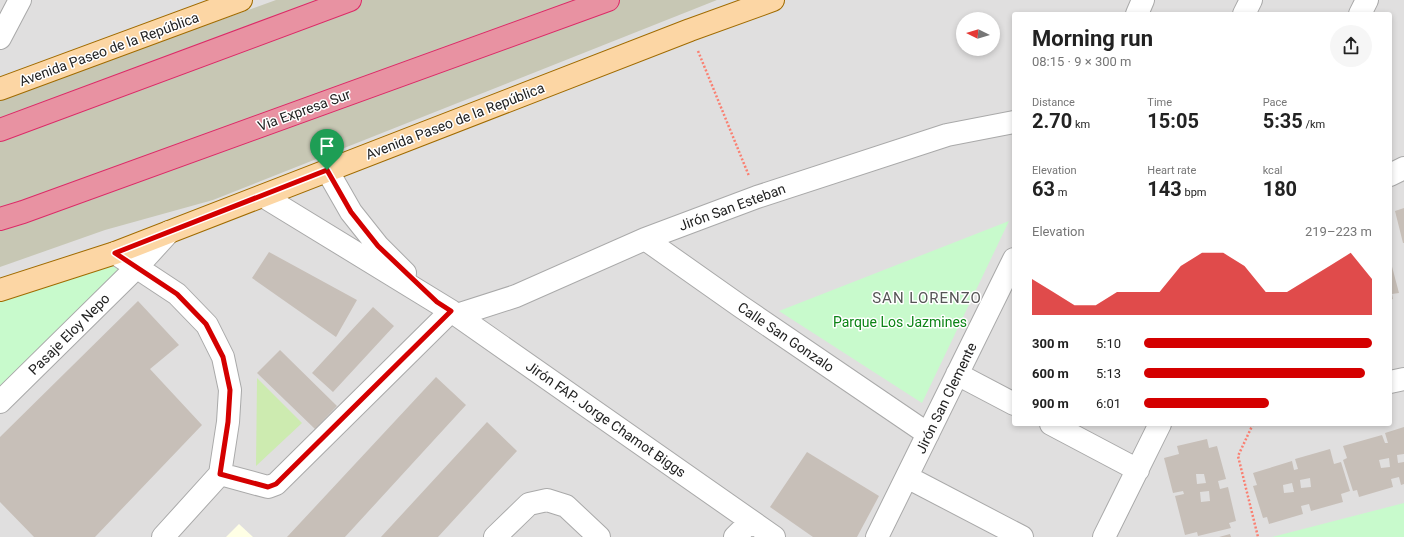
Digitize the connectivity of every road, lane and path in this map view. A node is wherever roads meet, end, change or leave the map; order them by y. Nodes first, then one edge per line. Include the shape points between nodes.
1 (20, 0) edge
2 (241, 0) edge
3 (350, 0) edge
4 (608, 0) edge
5 (773, 0) edge
6 (1143, 0) edge
7 (1251, 0) edge
8 (1367, 0) edge
9 (1138, 12) edge
10 (1245, 12) edge
11 (1361, 12) edge
12 (690, 30) junction
13 (0, 38) edge
14 (0, 89) edge
15 (1012, 122) edge
16 (0, 130) edge
17 (1404, 168) edge
18 (327, 170) junction
19 (1392, 174) edge
20 (263, 196) junction
21 (757, 197) junction
22 (0, 219) edge
23 (169, 232) junction
24 (645, 239) junction
25 (115, 253) junction
26 (137, 267) junction
27 (1012, 267) edge
28 (0, 290) edge
29 (448, 310) junction
30 (957, 374) junction
31 (1404, 379) edge
32 (1392, 382) edge
33 (0, 402) edge
34 (1012, 403) edge
35 (1055, 426) edge
36 (1159, 426) edge
37 (1252, 426) edge
38 (928, 434) junction
39 (1138, 470) junction
40 (220, 474) junction
41 (907, 477) junction
42 (751, 521) junction
43 (163, 537) edge
44 (495, 537) edge
45 (599, 537) edge
46 (735, 537) edge
47 (774, 537) edge
48 (877, 537) edge
49 (1022, 537) edge
50 (1104, 537) edge
51 (1258, 537) edge

1 - 13 street
2 - 14 main road, Avenida Paseo de la República
3 - 16 highway
4 - 22 highway, Via Expresa Sur
5 - 12 main road, Avenida Paseo de la República
6 - 9 street
7 - 10 street
8 - 11 street
12 - 18 main road, Avenida Paseo de la República
12 - 21 path
15 - 21 street, Jirón San Esteban via 947,135
17 - 19 street
18 - 20 main road, Avenida Paseo de la República
18 - 29 street, Jirón FAP. Jorge Chamot Biggs via 351,212 378,246
20 - 23 main road, Avenida Paseo de la República
20 - 29 street, Jirón FAP. Jorge Chamot Biggs
21 - 24 street, Jirón San Esteban
23 - 25 main road, Avenida Paseo de la República
23 - 26 street, Pasaje Eloy Nepo
24 - 29 street, Jirón San Esteban via 516,296
24 - 38 street, Calle San Gonzalo
25 - 26 street
25 - 28 main road, Avenida Paseo de la República
26 - 33 street, Pasaje Eloy Nepo
26 - 40 street via 177,294 206,324 223,357 230,390
27 - 30 street, Jirón San Clemente
29 - 40 street, Jirón San Esteban via 276,484 268,487
29 - 42 street, Jirón FAP. Jorge Chamot Biggs
30 - 34 street
30 - 38 street, Jirón San Clemente
31 - 32 street
35 - 39 street
36 - 39 street
37 - 51 path via 1238,456
38 - 41 street, Jirón San Clemente
39 - 50 street
40 - 43 street
41 - 48 street, Jirón San Clemente
41 - 49 street
42 - 46 street
42 - 47 street, Jirón FAP. Jorge Chamot Biggs
44 - 45 street via 529,504 547,500 566,506

